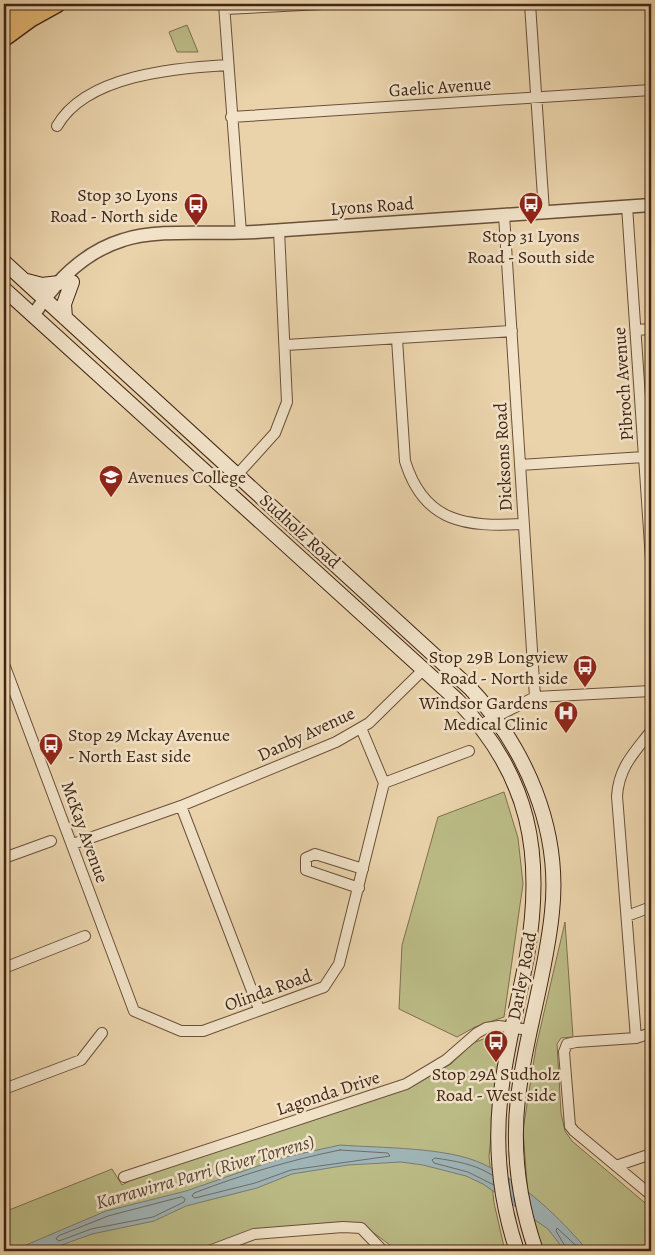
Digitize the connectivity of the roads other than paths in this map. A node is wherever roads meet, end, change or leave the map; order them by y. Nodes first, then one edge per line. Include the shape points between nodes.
1 (32, 4) edge
2 (57, 4) edge
3 (322, 4) edge
4 (530, 4) edge
5 (225, 7) edge
6 (4, 33) edge
7 (228, 65) junction
8 (651, 90) edge
9 (537, 97) junction
10 (231, 116) junction
11 (57, 126) dead end
12 (651, 204) edge
13 (627, 206) junction
14 (544, 212) junction
15 (504, 215) junction
16 (279, 230) junction
17 (241, 233) junction
18 (4, 262) edge
19 (24, 280) junction
20 (66, 282) junction
21 (8, 293) edge
22 (47, 301) junction
23 (33, 316) junction
24 (65, 318) junction
25 (651, 329) edge
26 (636, 330) junction
27 (512, 332) junction
28 (397, 339) junction
29 (286, 345) junction
30 (644, 457) junction
31 (520, 465) junction
32 (237, 475) junction
33 (523, 524) junction
34 (293, 525) junction
35 (280, 538) junction
36 (651, 560) edge
37 (439, 659) junction
38 (4, 664) edge
39 (424, 669) junction
40 (651, 691) edge
41 (535, 698) junction
42 (495, 716) junction
43 (480, 726) junction
44 (361, 728) junction
45 (651, 731) edge
46 (469, 751) dead end
47 (384, 783) junction
48 (181, 806) junction
49 (51, 841) dead end
50 (73, 844) junction
51 (4, 858) edge
52 (364, 869) junction
53 (359, 888) junction
54 (651, 907) edge
55 (627, 916) junction
56 (84, 936) dead end
57 (4, 968) edge
58 (258, 1009) junction
59 (134, 1011) joint
60 (512, 1028) junction
61 (530, 1030) junction
62 (102, 1033) dead end
63 (651, 1033) edge
64 (636, 1038) junction
65 (4, 1090) edge
66 (651, 1154) edge
67 (616, 1166) junction
68 (124, 1176) dead end
69 (651, 1195) edge
70 (535, 1248) edge
71 (209, 1251) edge
72 (383, 1251) edge
73 (517, 1251) edge

1 - 6 highway
2 - 6 highway
3 - 5 street
4 - 9 street
5 - 7 street
7 - 10 street
7 - 11 street via 166,69 119,82 65,112
8 - 9 street, Gaelic Avenue
9 - 10 street, Gaelic Avenue
9 - 14 street
10 - 17 street
12 - 13 street, Lyons Road
13 - 14 street, Lyons Road
13 - 26 street, Pibroch Avenue
14 - 15 street, Lyons Road
15 - 16 street, Lyons Road
15 - 27 street, Dicksons Road
16 - 17 street, Lyons Road
16 - 29 street
17 - 20 street, Lyons Road via 135,236 86,256
18 - 19 main road, Sudholz Road
19 - 20 main road via 42,285
19 - 21 main road
19 - 22 main road, Sudholz Road
20 - 22 street, Lyons Road
20 - 24 main road
21 - 23 main road, Sudholz Road
22 - 23 street, Lyons Road
22 - 24 main road, Sudholz Road
23 - 35 main road, Sudholz Road
24 - 32 main road, Sudholz Road
25 - 26 street
26 - 30 street, Pibroch Avenue
27 - 28 street
27 - 31 street, Dicksons Road
28 - 29 street
28 - 33 street via 406,461 422,499 439,512 462,522 486,526
29 - 32 street via 289,391 281,424
30 - 31 street
30 - 36 street, Pibroch Avenue
31 - 33 street, Dicksons Road
32 - 34 main road, Sudholz Road
33 - 41 street, Dicksons Road
34 - 35 main road
34 - 37 main road, Sudholz Road
35 - 39 main road, Sudholz Road
37 - 39 main road
37 - 42 main road, Sudholz Road
38 - 50 street, McKay Avenue
39 - 43 main road, Sudholz Road
39 - 44 street, Danby Avenue
40 - 41 street
41 - 42 street
42 - 43 street
42 - 61 main road, Darley Road via 513,743 533,784 552,858 552,912
43 - 60 main road, Darley Road via 499,753 517,791 533,851 532,919
44 - 47 street
44 - 48 street, Danby Avenue via 336,742
45 - 55 street via 618,779
46 - 47 street
47 - 52 street, Olinda Road
48 - 50 street, Danby Avenue
48 - 58 street
49 - 51 street
50 - 59 street, McKay Avenue
52 - 53 street, Olinda Road
52 - 53 street via 315,854 306,858 306,870
53 - 58 street, Olinda Road via 339,964 324,987
54 - 55 street
55 - 64 street
56 - 57 street
58 - 59 street, Olinda Road via 203,1031 181,1031
60 - 61 street, Lagonda Drive
60 - 68 street, Lagonda Drive via 492,1026 477,1033 446,1060 406,1084
60 - 73 main road, Darley Road via 500,1100 499,1155 501,1181
61 - 70 main road, Darley Road via 518,1099 517,1163 522,1199
62 - 65 street via 81,1060
63 - 64 street
64 - 67 street via 567,1044 564,1052 570,1126
66 - 67 street
67 - 69 street
71 - 72 street via 254,1234 343,1227 361,1228

